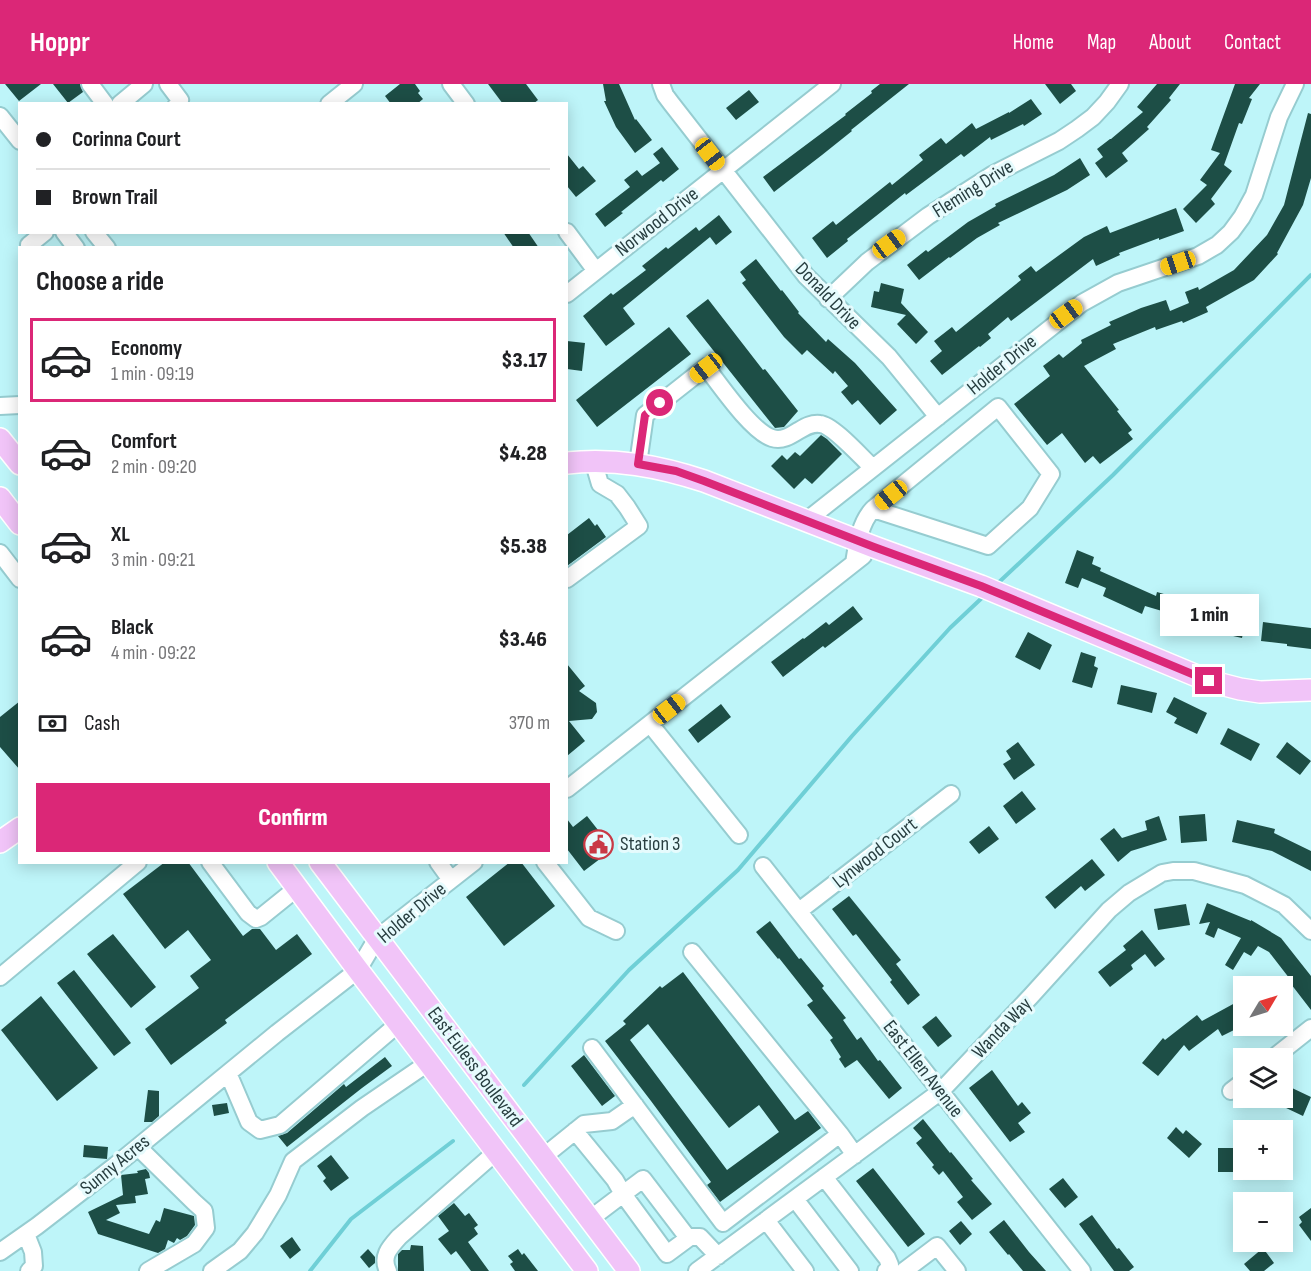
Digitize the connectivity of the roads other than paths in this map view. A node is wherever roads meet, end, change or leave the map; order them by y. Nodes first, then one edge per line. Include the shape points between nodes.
1 (90, 84) edge
2 (144, 84) edge
3 (168, 84) edge
4 (354, 84) edge
5 (451, 84) edge
6 (661, 84) edge
7 (832, 84) edge
8 (1120, 84) edge
9 (1295, 84) edge
10 (104, 102) edge
11 (122, 102) edge
12 (178, 102) edge
13 (332, 102) edge
14 (464, 102) edge
15 (0, 116) edge
16 (18, 138) edge
17 (723, 171) junction
18 (568, 233) edge
19 (43, 234) edge
20 (96, 234) edge
21 (29, 246) edge
22 (105, 246) edge
23 (596, 271) junction
24 (568, 293) edge
25 (828, 299) junction
26 (18, 405) edge
27 (0, 406) edge
28 (938, 417) junction
29 (0, 439) edge
30 (593, 460) junction
31 (18, 462) edge
32 (568, 463) edge
33 (638, 464) junction
34 (873, 468) junction
35 (1, 501) edge
36 (873, 509) junction
37 (806, 521) junction
38 (18, 522) edge
39 (866, 544) junction
40 (0, 553) edge
41 (18, 576) edge
42 (568, 578) edge
43 (1311, 690) edge
44 (650, 724) junction
45 (568, 788) edge
46 (951, 794) dead end
47 (18, 829) edge
48 (739, 835) dead end
49 (0, 842) edge
50 (136, 864) edge
51 (211, 864) edge
52 (279, 864) edge
53 (322, 864) edge
54 (440, 864) edge
55 (472, 864) edge
56 (548, 864) edge
57 (763, 866) dead end
58 (452, 880) junction
59 (297, 888) junction
60 (799, 911) junction
61 (616, 931) dead end
62 (1311, 931) edge
63 (377, 938) junction
64 (692, 952) dead end
65 (358, 970) junction
66 (0, 977) edge
67 (398, 1024) junction
68 (1311, 1028) edge
69 (592, 1048) dead end
70 (1286, 1048) edge
71 (428, 1063) junction
72 (228, 1073) junction
73 (940, 1091) junction
74 (635, 1105) junction
75 (575, 1131) junction
76 (840, 1134) junction
77 (138, 1147) junction
78 (496, 1152) junction
79 (855, 1155) junction
80 (543, 1157) junction
81 (825, 1177) junction
82 (622, 1194) junction
83 (795, 1199) junction
84 (590, 1219) junction
85 (766, 1220) junction
86 (26, 1234) junction
87 (688, 1238) junction
88 (0, 1252) edge
89 (718, 1256) junction
90 (29, 1271) edge
91 (148, 1271) edge
92 (212, 1271) edge
93 (388, 1271) edge
94 (587, 1271) edge
95 (629, 1271) edge
96 (697, 1271) edge
97 (805, 1271) edge
98 (850, 1271) edge
99 (886, 1271) edge
100 (904, 1271) edge
101 (957, 1271) edge
102 (1082, 1271) edge

1 - 10 street
2 - 11 street
3 - 12 street
4 - 13 street
5 - 14 street
6 - 17 street, Donald Drive via 665,95
7 - 17 street, Norwood Drive
8 - 25 street, Fleming Drive via 1093,117 1077,129 936,210 867,262
9 - 28 street, Holder Drive via 1279,117 1254,195 1231,232 1198,256 1118,284 1082,303
15 - 16 street
17 - 23 street, Norwood Drive
17 - 25 street, Donald Drive
18 - 23 street
19 - 21 street
20 - 22 street
23 - 24 street, Norwood Drive
25 - 28 street, Donald Drive via 888,357
26 - 27 street
28 - 34 street, Holder Drive
29 - 31 main road
30 - 32 main road
30 - 33 main road
30 - 42 street via 600,484 616,494 639,526
33 - 34 street via 645,415 706,368 765,435 788,438 811,424 822,424
33 - 37 main road via 676,471
34 - 37 street, Holder Drive
35 - 38 main road
36 - 36 street via 988,546 1030,508 1051,474 998,407
36 - 39 street via 867,516
37 - 39 main road
39 - 43 main road via 1002,594 1209,681 1260,692
39 - 44 street via 854,563
40 - 41 street
44 - 45 street
44 - 48 street
46 - 60 street, Lynwood Court
47 - 49 main road
50 - 66 street
51 - 59 street via 256,919
52 - 59 main road, East Euless Boulevard
53 - 63 main road, East Euless Boulevard
54 - 58 street
55 - 58 street, Holder Drive
56 - 61 street via 589,918
57 - 60 street, East Ellen Avenue
58 - 63 street, Holder Drive
59 - 65 main road, East Euless Boulevard
60 - 73 street, East Ellen Avenue
62 - 73 street, Wanda Way via 1284,905 1245,885 1194,871 1162,873 1109,910
63 - 65 street, Holder Drive
63 - 80 main road, East Euless Boulevard
64 - 76 street
65 - 67 main road, East Euless Boulevard
65 - 72 street, Sunny Acres
67 - 71 main road, East Euless Boulevard
67 - 72 street via 280,1125 260,1130 249,1122
68 - 70 street
69 - 74 street
71 - 78 main road, East Euless Boulevard
71 - 92 street via 293,1161 255,1233 240,1251
72 - 77 street, Sunny Acres
73 - 79 street, Wanda Way
73 - 102 street, East Ellen Avenue
74 - 75 street via 612,1121 584,1124
74 - 76 street via 723,1223
75 - 80 street
75 - 82 street
76 - 79 street
77 - 86 street, Sunny Acres
77 - 91 street via 204,1210 206,1228 194,1244
78 - 93 street via 399,1237 387,1251
78 - 94 main road, East Euless Boulevard
79 - 81 street, Wanda Way
80 - 84 main road, East Euless Boulevard
81 - 83 street, Wanda Way
81 - 99 street via 890,1264
82 - 84 street
82 - 87 street via 643,1179
82 - 87 street via 667,1254
83 - 85 street, Wanda Way
83 - 98 street
84 - 95 main road, East Euless Boulevard
85 - 89 street, Wanda Way
85 - 97 street
86 - 88 street, Sunny Acres
86 - 90 street via 33,1252 34,1266
87 - 89 street via 700,1237
89 - 96 street, Wanda Way
100 - 101 street via 938,1246

